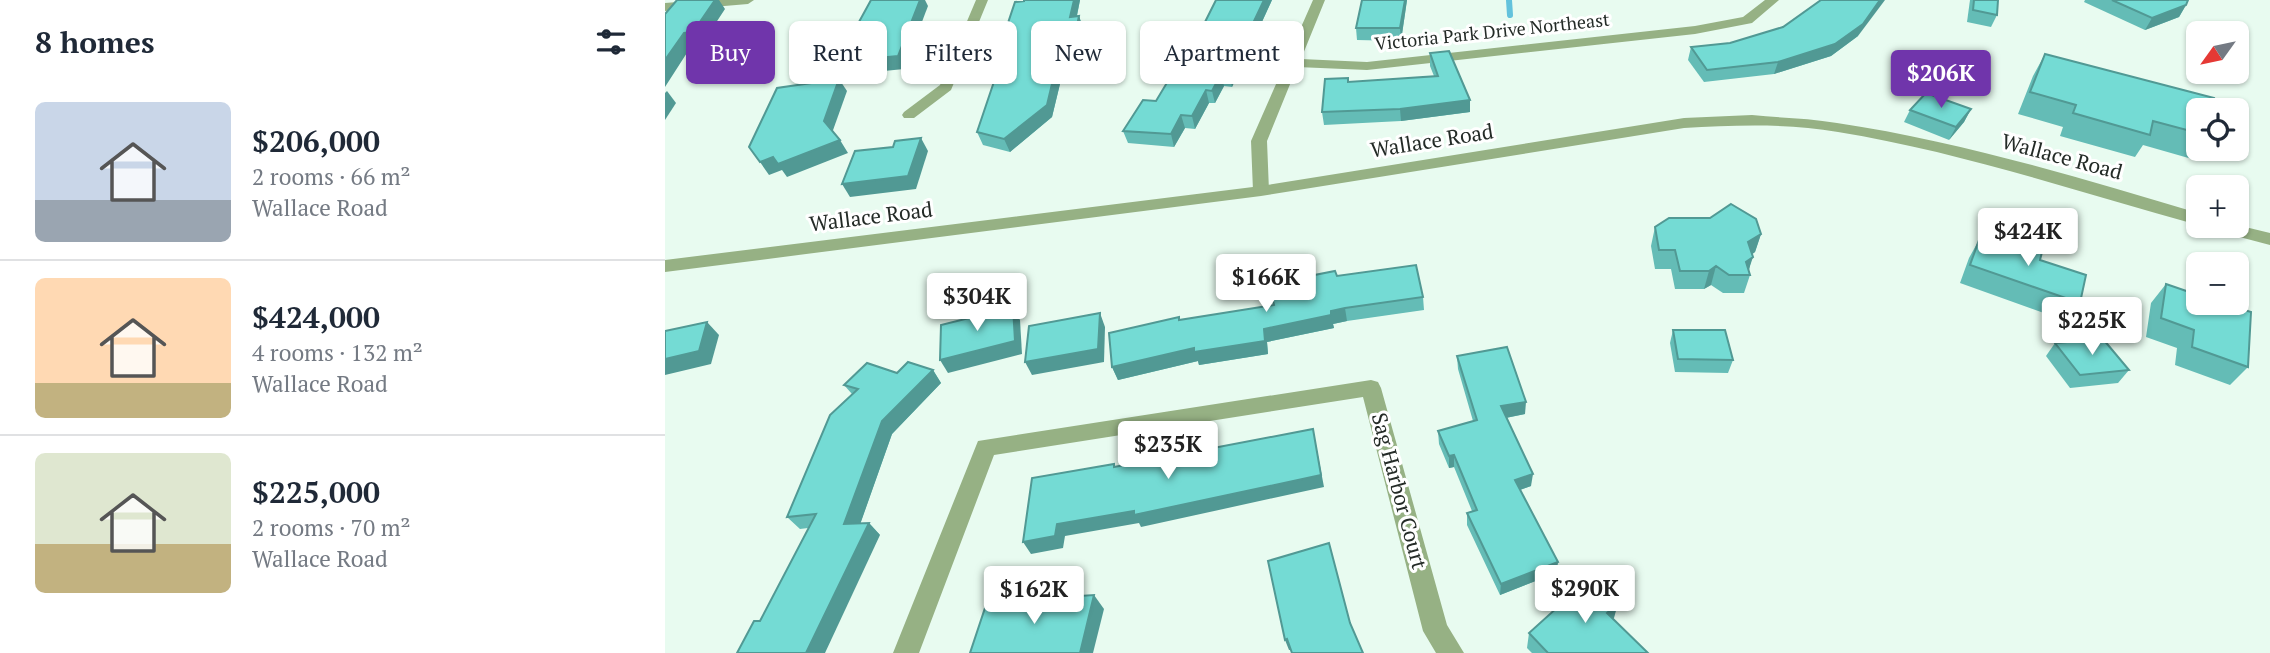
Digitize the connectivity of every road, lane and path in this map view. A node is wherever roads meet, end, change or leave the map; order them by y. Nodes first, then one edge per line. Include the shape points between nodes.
1 (748, 0) edge
2 (982, 0) edge
3 (1319, 0) edge
4 (1773, 0) edge
5 (665, 6) edge
6 (1304, 35) edge
7 (1304, 63) edge
8 (1283, 84) edge
9 (909, 115) dead end
10 (1261, 191) junction
11 (2186, 215) edge
12 (2249, 234) edge
13 (2270, 239) edge
14 (665, 266) edge
15 (906, 653) edge
16 (1451, 653) edge

1 - 5 street
2 - 9 street via 946,87
3 - 6 street
4 - 7 street, Victoria Park Drive Northeast via 1747,20 1695,30 1367,66
8 - 10 street via 1259,141
10 - 11 street, Wallace Road via 1684,123 1752,120 1836,127 1948,150
10 - 14 street, Wallace Road
12 - 13 street
15 - 16 street, Sag Harbor Court via 986,447 1371,388 1436,631

